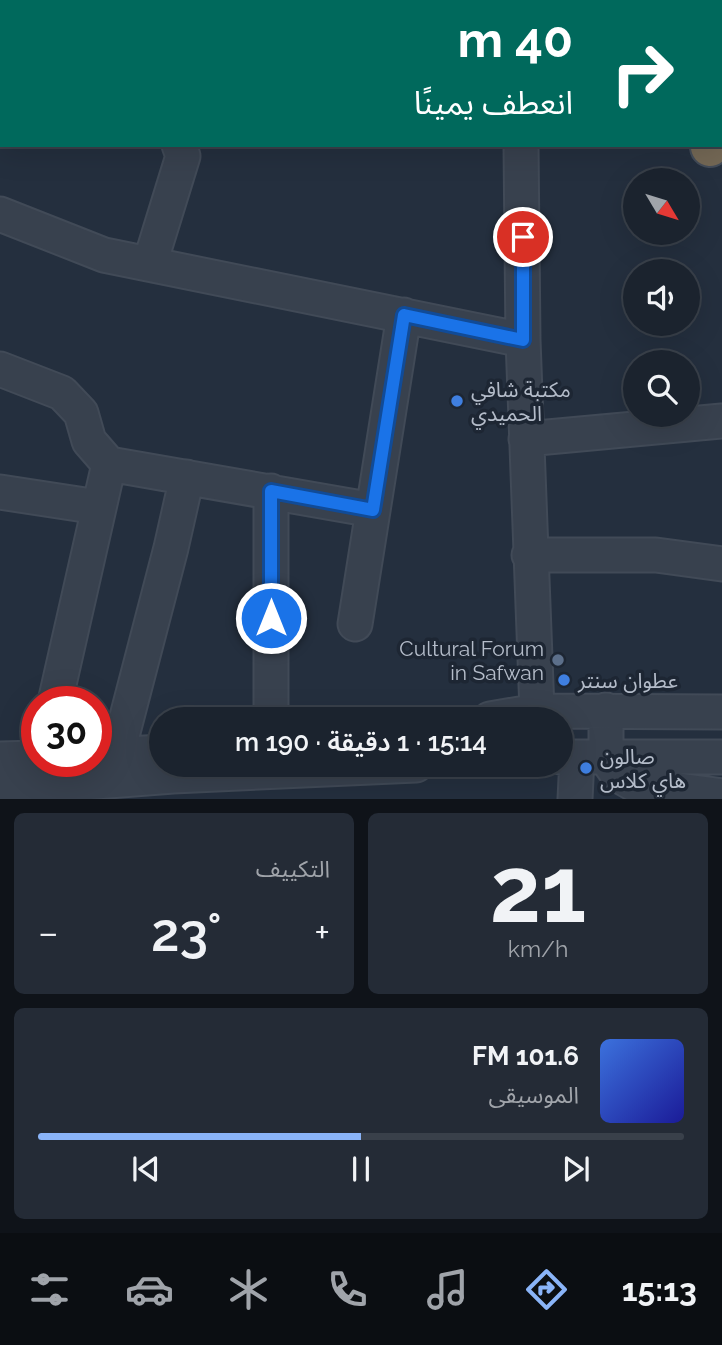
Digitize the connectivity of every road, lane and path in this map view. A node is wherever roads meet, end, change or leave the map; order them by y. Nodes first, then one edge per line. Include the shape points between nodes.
1 (180, 147) edge
2 (521, 147) edge
3 (0, 214) edge
4 (150, 262) junction
5 (404, 315) junction
6 (523, 340) junction
7 (0, 369) edge
8 (722, 421) edge
9 (526, 439) junction
10 (109, 464) junction
11 (187, 477) junction
12 (271, 491) junction
13 (0, 492) edge
14 (98, 507) junction
15 (373, 510) junction
16 (529, 555) junction
17 (722, 564) edge
18 (355, 624) dead end
19 (59, 686) edge
20 (271, 707) edge
21 (537, 707) edge
22 (573, 710) edge
23 (606, 710) junction
24 (722, 712) edge
25 (112, 737) edge
26 (149, 753) edge
27 (112, 756) edge
28 (722, 757) edge
29 (581, 758) edge
30 (0, 759) edge
31 (149, 777) edge
32 (24, 782) edge
33 (722, 796) edge
34 (575, 799) edge

1 - 4 street via 183,156
2 - 6 street
3 - 4 street via 104,255
4 - 5 street
5 - 6 street
5 - 15 street
6 - 9 street
7 - 10 street via 62,393 81,413 89,441
8 - 9 street
9 - 16 street
10 - 11 street
10 - 14 street
11 - 12 street
11 - 25 street via 171,548
12 - 15 street
12 - 20 street
13 - 14 street
14 - 19 street
15 - 18 street
16 - 17 street via 656,555
16 - 21 street
22 - 23 street
23 - 24 street
23 - 29 street
26 - 27 street
28 - 29 street
29 - 33 street via 634,784
29 - 34 street
30 - 32 street
31 - 32 street

